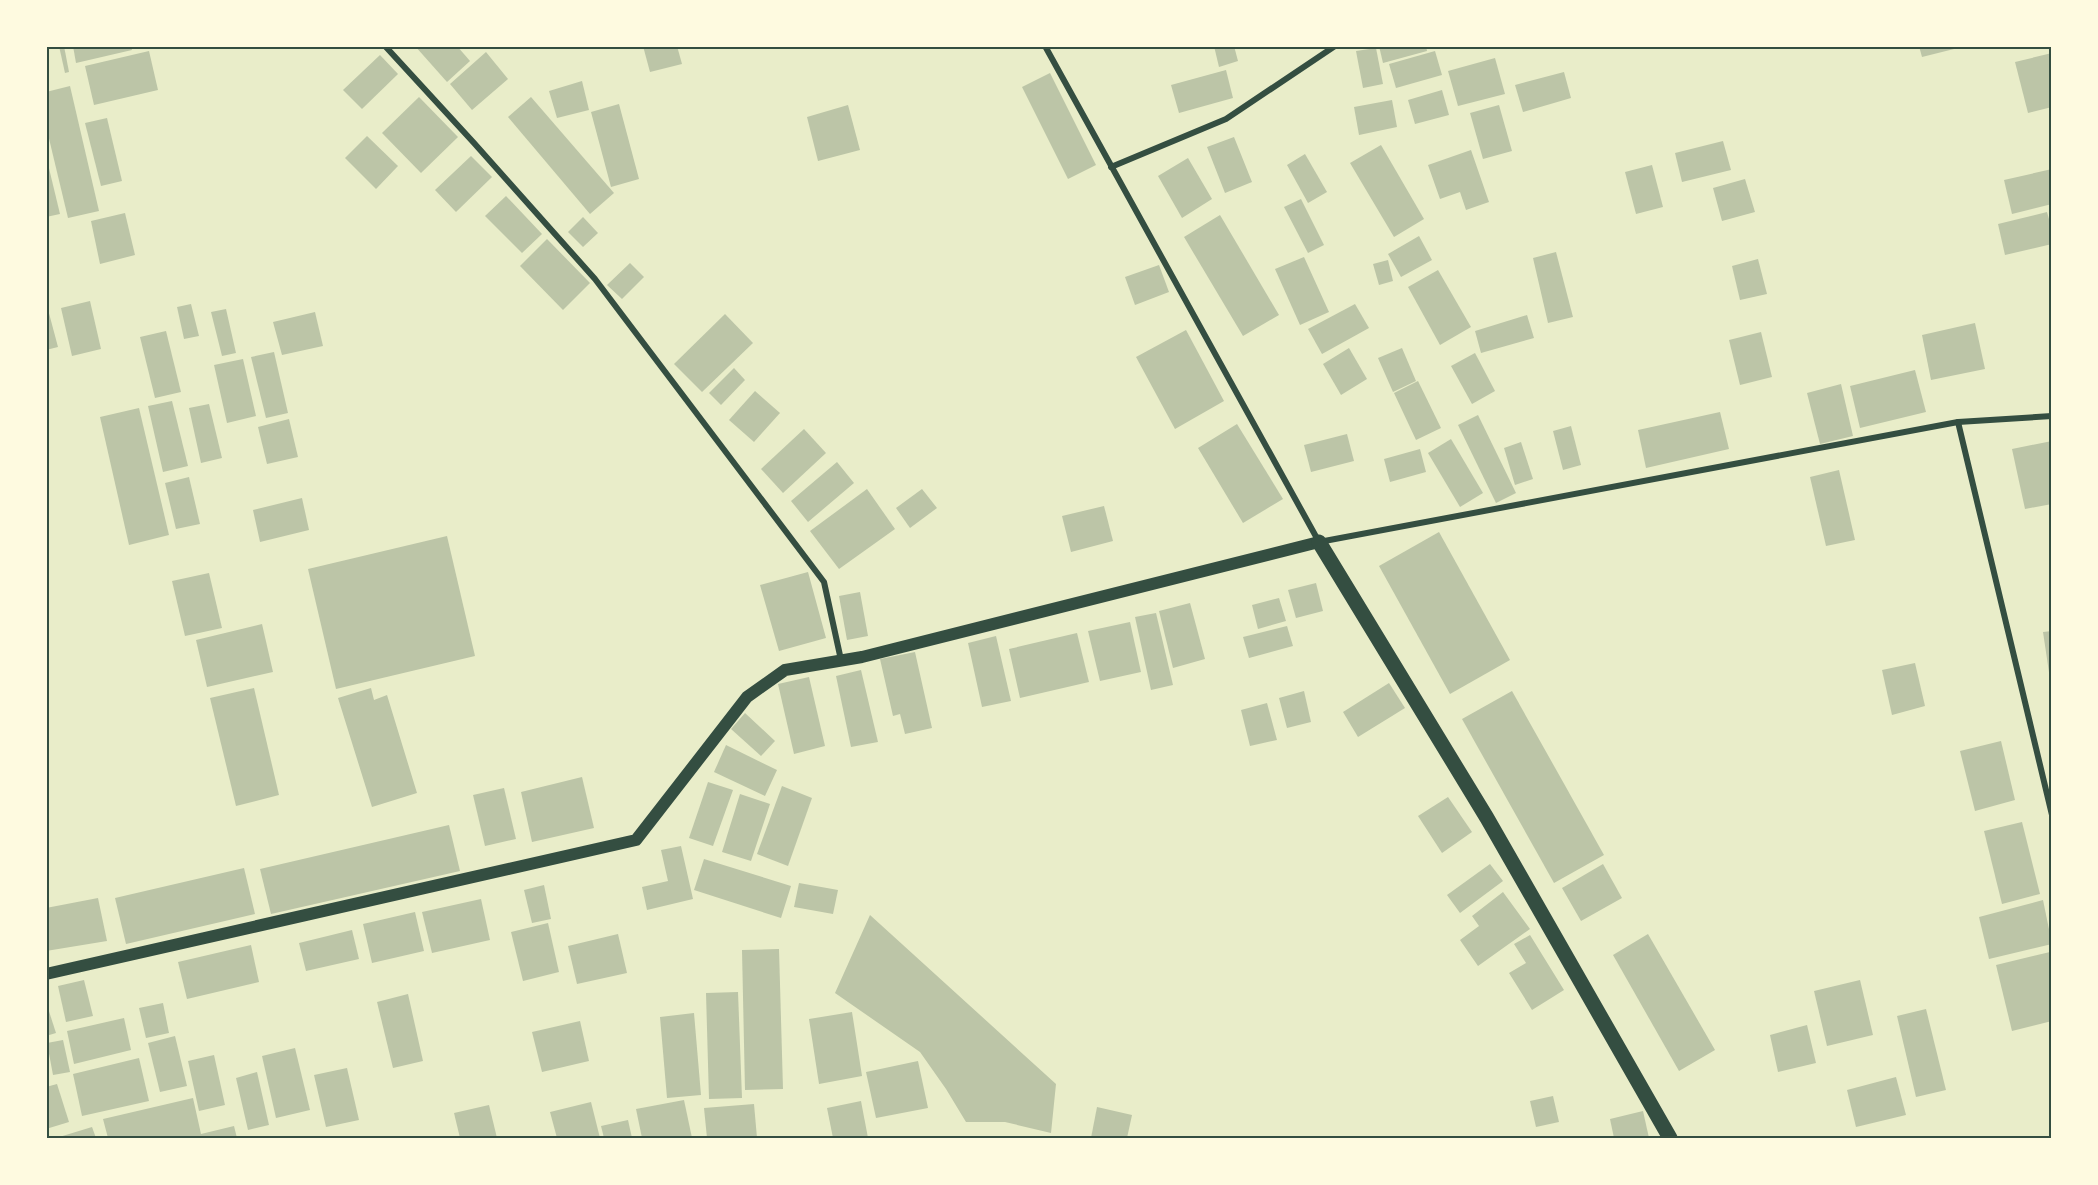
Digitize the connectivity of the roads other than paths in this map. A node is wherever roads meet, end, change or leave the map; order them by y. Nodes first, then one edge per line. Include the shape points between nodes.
1 (385, 46) edge
2 (1045, 46) edge
3 (1335, 46) edge
4 (1111, 166) junction
5 (2052, 416) edge
6 (1958, 422) junction
7 (1319, 542) junction
8 (841, 661) junction
9 (2052, 815) edge
10 (46, 974) edge
11 (1670, 1138) edge

1 - 8 street via 595,279 824,582
2 - 4 street
3 - 4 street via 1226,119
4 - 7 street
5 - 6 street
6 - 7 street
6 - 9 street
7 - 8 main road
7 - 11 main road via 1487,818
8 - 10 main road via 785,670 747,697 636,840

